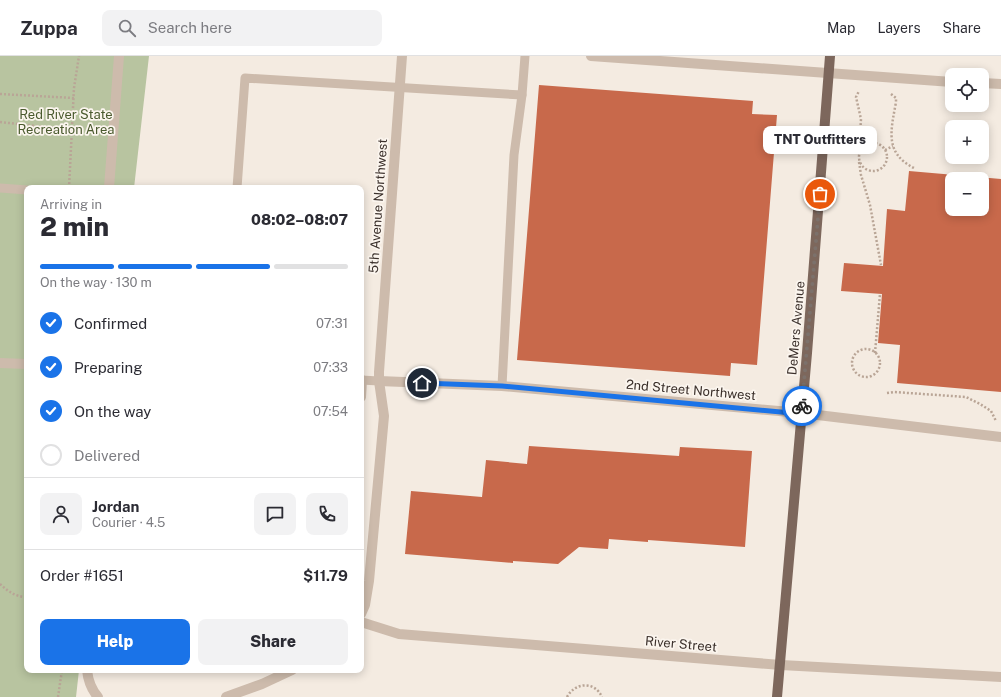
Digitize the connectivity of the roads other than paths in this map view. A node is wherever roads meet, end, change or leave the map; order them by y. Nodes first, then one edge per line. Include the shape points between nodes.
1 (119, 56) edge
2 (402, 56) edge
3 (524, 56) edge
4 (591, 56) edge
5 (830, 56) edge
6 (829, 74) junction
7 (945, 82) edge
8 (989, 83) edge
9 (1001, 84) edge
10 (400, 88) junction
11 (522, 95) junction
12 (109, 185) edge
13 (237, 185) edge
14 (0, 188) edge
15 (24, 190) edge
16 (0, 363) edge
17 (24, 364) edge
18 (364, 380) edge
19 (379, 381) junction
20 (502, 386) junction
21 (802, 414) junction
22 (1001, 437) edge
23 (364, 607) edge
24 (364, 623) edge
25 (781, 665) junction
26 (88, 673) edge
27 (286, 673) edge
28 (1001, 677) edge
29 (98, 697) edge
30 (226, 697) edge
31 (777, 697) edge

1 - 12 street
2 - 10 street, 5th Avenue Northwest
3 - 11 lane
4 - 6 street
5 - 6 main road, DeMers Avenue
6 - 7 street
6 - 21 main road, DeMers Avenue
8 - 9 street
10 - 11 lane
10 - 13 lane via 245,78
10 - 19 street, 5th Avenue Northwest
11 - 20 lane via 514,155
14 - 15 lane
16 - 17 street
18 - 19 lane
19 - 20 street, 2nd Street Northwest
19 - 23 street, 5th Avenue Northwest via 384,416 369,581
20 - 21 street, 2nd Street Northwest
21 - 22 street, 2nd Street Northwest
21 - 25 main road, DeMers Avenue
24 - 25 street, River Street via 400,634
25 - 28 street, River Street
25 - 31 main road, DeMers Avenue
26 - 29 street via 94,693
27 - 30 street

